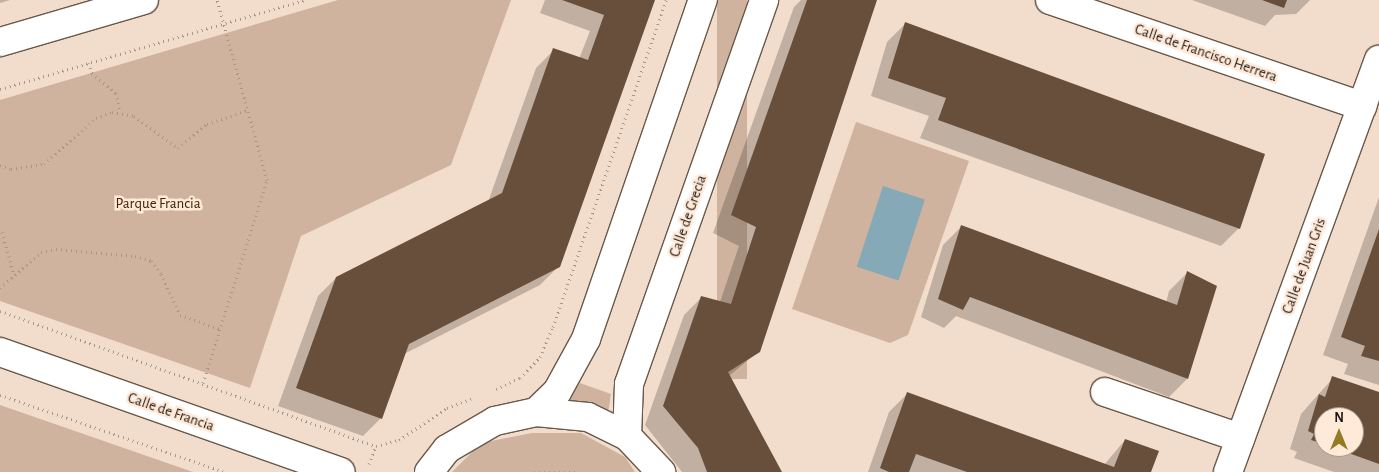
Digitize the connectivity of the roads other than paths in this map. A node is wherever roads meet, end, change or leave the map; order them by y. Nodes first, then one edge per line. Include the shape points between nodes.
1 (144, 0) edge
2 (703, 0) edge
3 (764, 0) edge
4 (1050, 0) edge
5 (0, 42) edge
6 (1378, 66) edge
7 (1362, 106) junction
8 (0, 352) edge
9 (1105, 392) dead end
10 (536, 412) junction
11 (627, 436) junction
12 (1240, 438) junction
13 (1237, 470) edge
14 (341, 472) edge
15 (428, 472) edge
16 (661, 472) edge

1 - 5 street
2 - 10 street via 586,339 556,392
3 - 11 street, Calle de Grecia via 629,384
4 - 7 street, Calle de Francisco Herrera
6 - 7 street, Calle de Juan Gris
7 - 12 street, Calle de Juan Gris
8 - 14 street, Calle de Francia
9 - 12 street
10 - 11 street via 588,417
10 - 15 street via 495,421 447,449
11 - 16 street
12 - 13 street, Calle de Juan Gris

